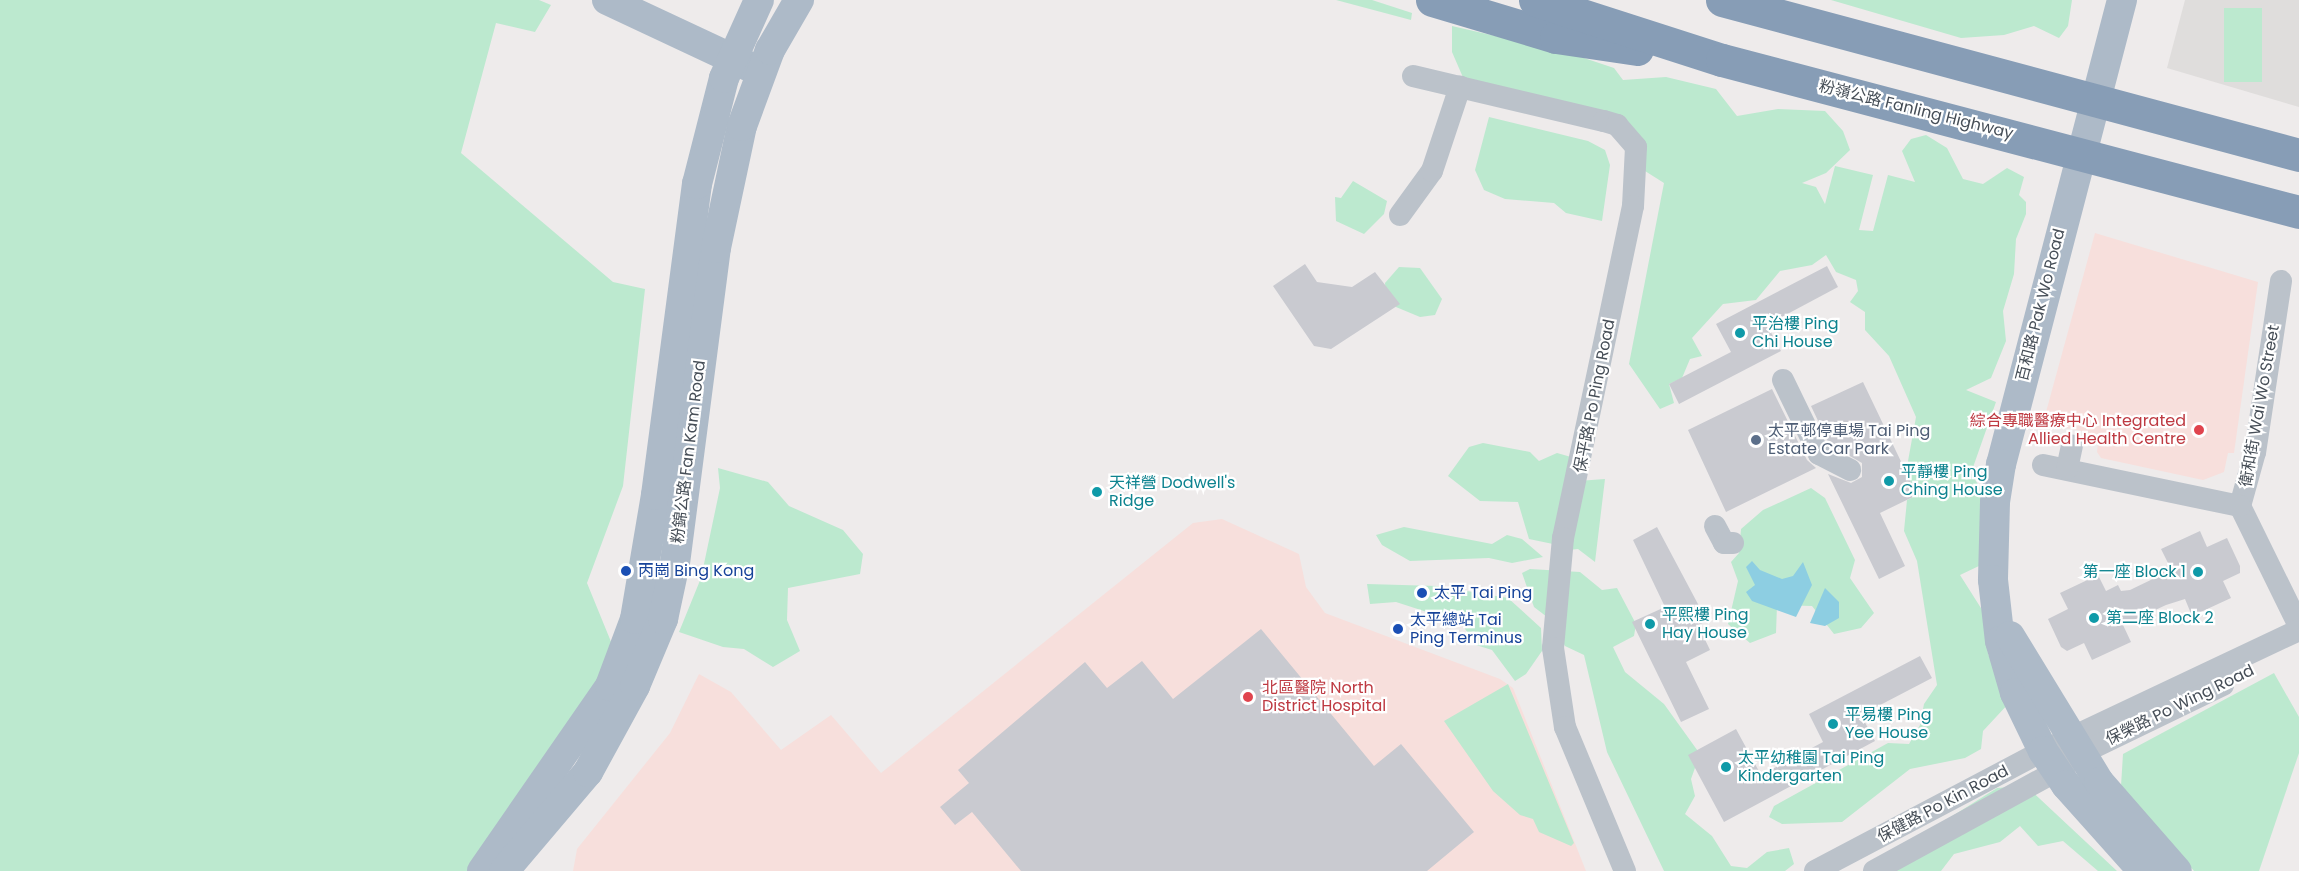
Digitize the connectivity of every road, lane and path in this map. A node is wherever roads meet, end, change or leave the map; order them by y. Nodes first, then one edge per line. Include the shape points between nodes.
1 (759, 0) edge
2 (799, 0) edge
3 (1432, 0) edge
4 (1535, 0) edge
5 (1722, 0) edge
6 (1760, 0) edge
7 (2122, 0) edge
8 (617, 6) edge
9 (1800, 18) junction
10 (1722, 60) junction
11 (727, 69) junction
12 (1413, 76) dead end
13 (758, 82) junction
14 (1460, 87) junction
15 (2299, 155) edge
16 (2299, 212) edge
17 (1400, 215) dead end
18 (2281, 281) dead end
19 (1783, 380) dead end
20 (2072, 446) dead end
21 (2043, 465) dead end
22 (2067, 469) junction
23 (1850, 470) dead end
24 (2240, 506) junction
25 (1715, 526) dead end
26 (1733, 543) dead end
27 (1997, 615) junction
28 (2299, 626) edge
29 (2299, 631) edge
30 (2075, 746) junction
31 (2049, 762) junction
32 (499, 867) edge
33 (1625, 871) edge
34 (1815, 871) edge
35 (1874, 871) edge
36 (2143, 871) edge
37 (2177, 871) edge

1 - 11 main road, 粉錦公路 Fan Kam Road
2 - 13 main road, 粉錦公路 Fan Kam Road
3 - 10 highway via 1556,37
4 - 10 highway, 粉嶺公路 Fanling Highway
5 - 9 highway
6 - 9 highway
7 - 27 main road, 百和路 Pak Wo Road via 1995,501 1993,580
8 - 11 main road
9 - 15 highway
10 - 16 highway, 粉嶺公路 Fanling Highway
11 - 13 main road
11 - 32 main road, 粉錦公路 Fan Kam Road via 688,238 655,506 635,619 610,686
12 - 14 street, 保平路 Po Ping Road
13 - 32 main road, 粉錦公路 Fan Kam Road via 742,126 716,248 675,563 663,619 635,686 588,772
14 - 17 street via 1432,171 1421,193
14 - 33 street, 保平路 Po Ping Road via 1617,125 1636,147 1633,206 1563,538 1553,648 1565,727
18 - 24 street, 衛和街 Wai Wo Street via 2255,452
19 - 23 street via 1819,454
20 - 22 street
21 - 22 street
22 - 24 street
24 - 28 street, 衛和街 Wai Wo Street
25 - 26 street via 1724,543
27 - 30 main road, 百和路 Pak Wo Road
27 - 31 main road, 百和路 Pak Wo Road via 2015,693
29 - 30 street, 保榮路 Po Wing Road via 2280,657
30 - 31 street, 保榮路 Po Wing Road
30 - 37 main road, 百和路 Pak Wo Road
31 - 34 street, 保健路 Po Kin Road
31 - 35 street, 保健路 Po Kin Road
31 - 36 main road, 百和路 Pak Wo Road

